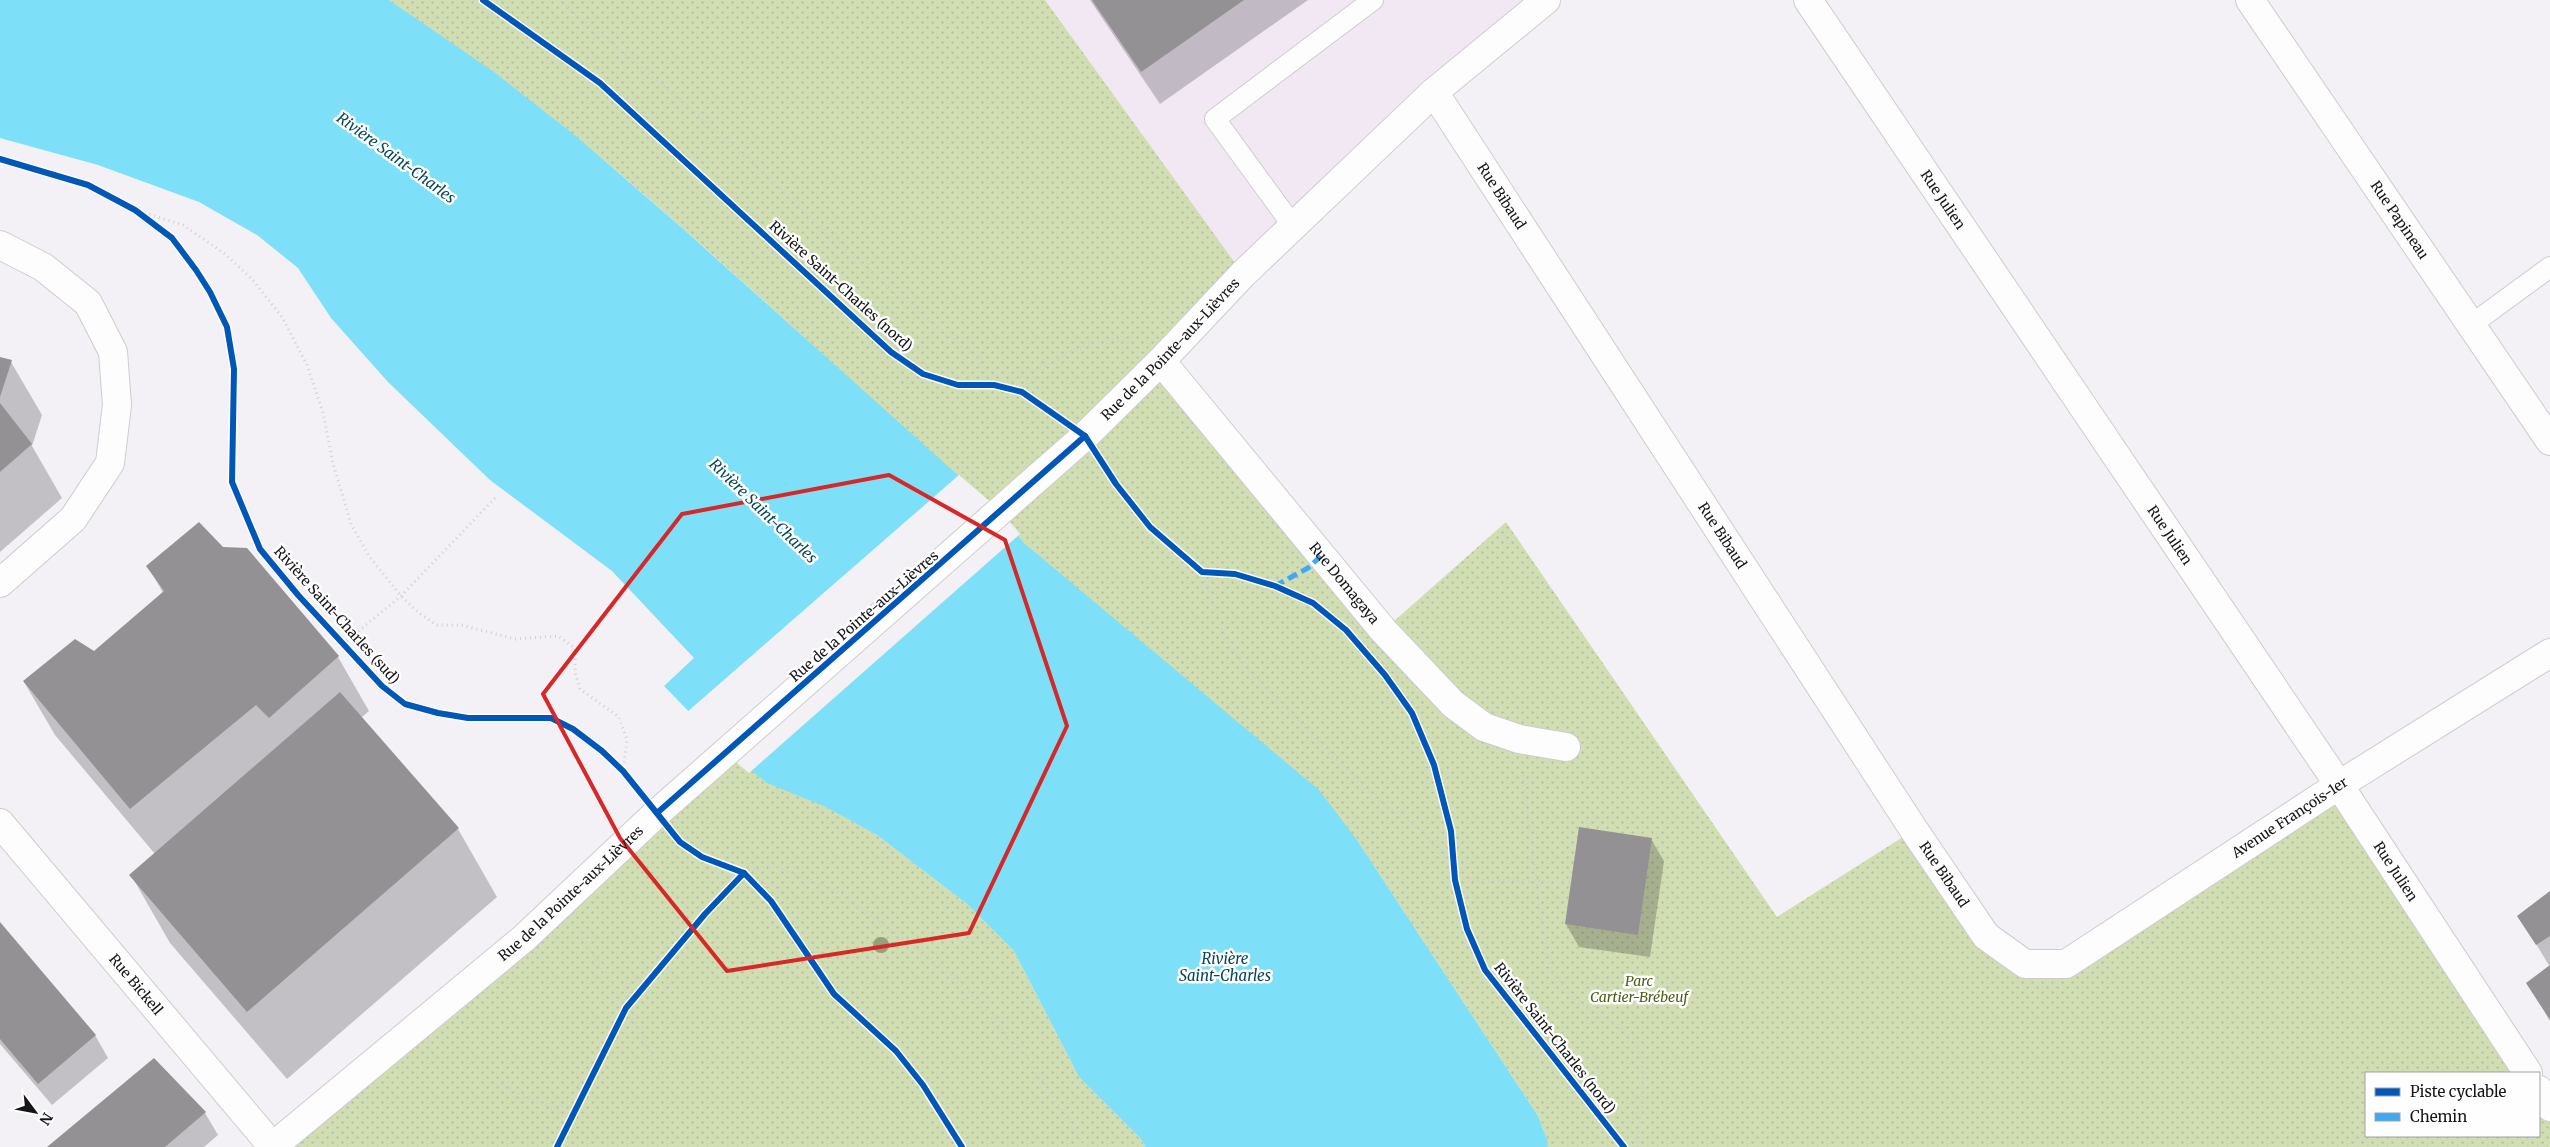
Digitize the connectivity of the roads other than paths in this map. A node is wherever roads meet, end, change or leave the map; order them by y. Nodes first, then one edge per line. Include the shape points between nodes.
1 (1373, 0) edge
2 (1546, 0) edge
3 (1808, 0) edge
4 (2250, 0) edge
5 (1434, 92) junction
6 (1293, 226) junction
7 (0, 245) edge
8 (2550, 267) edge
9 (2471, 325) junction
10 (1161, 361) junction
11 (2550, 441) edge
12 (0, 583) edge
13 (2550, 654) edge
14 (1566, 747) dead end
15 (2339, 786) junction
16 (0, 823) edge
17 (2026, 964) joint
18 (2527, 1072) edge
19 (2540, 1092) edge
20 (2550, 1107) edge
21 (272, 1147) edge

1 - 6 lane via 1215,119
2 - 5 street, Rue de la Pointe-aux-Lièvres
3 - 15 street, Rue Julien
4 - 9 street, Rue Papineau
5 - 6 street, Rue de la Pointe-aux-Lièvres
5 - 17 street, Rue Bibaud via 1975,920 1986,936
6 - 10 street, Rue de la Pointe-aux-Lièvres
7 - 12 street via 43,267 88,303 113,352 117,405 110,464 73,519
8 - 9 lane
9 - 11 street, Rue Papineau
10 - 14 street, Rue Domagaya via 1407,658 1453,704 1484,727 1519,739
10 - 21 street, Rue de la Pointe-aux-Lièvres via 1085,436 657,813 523,939
13 - 15 street, Avenue François-1er
15 - 17 street, Avenue François-1er via 2066,964
15 - 18 street, Rue Julien
16 - 21 street, Rue Bickell
19 - 20 street

